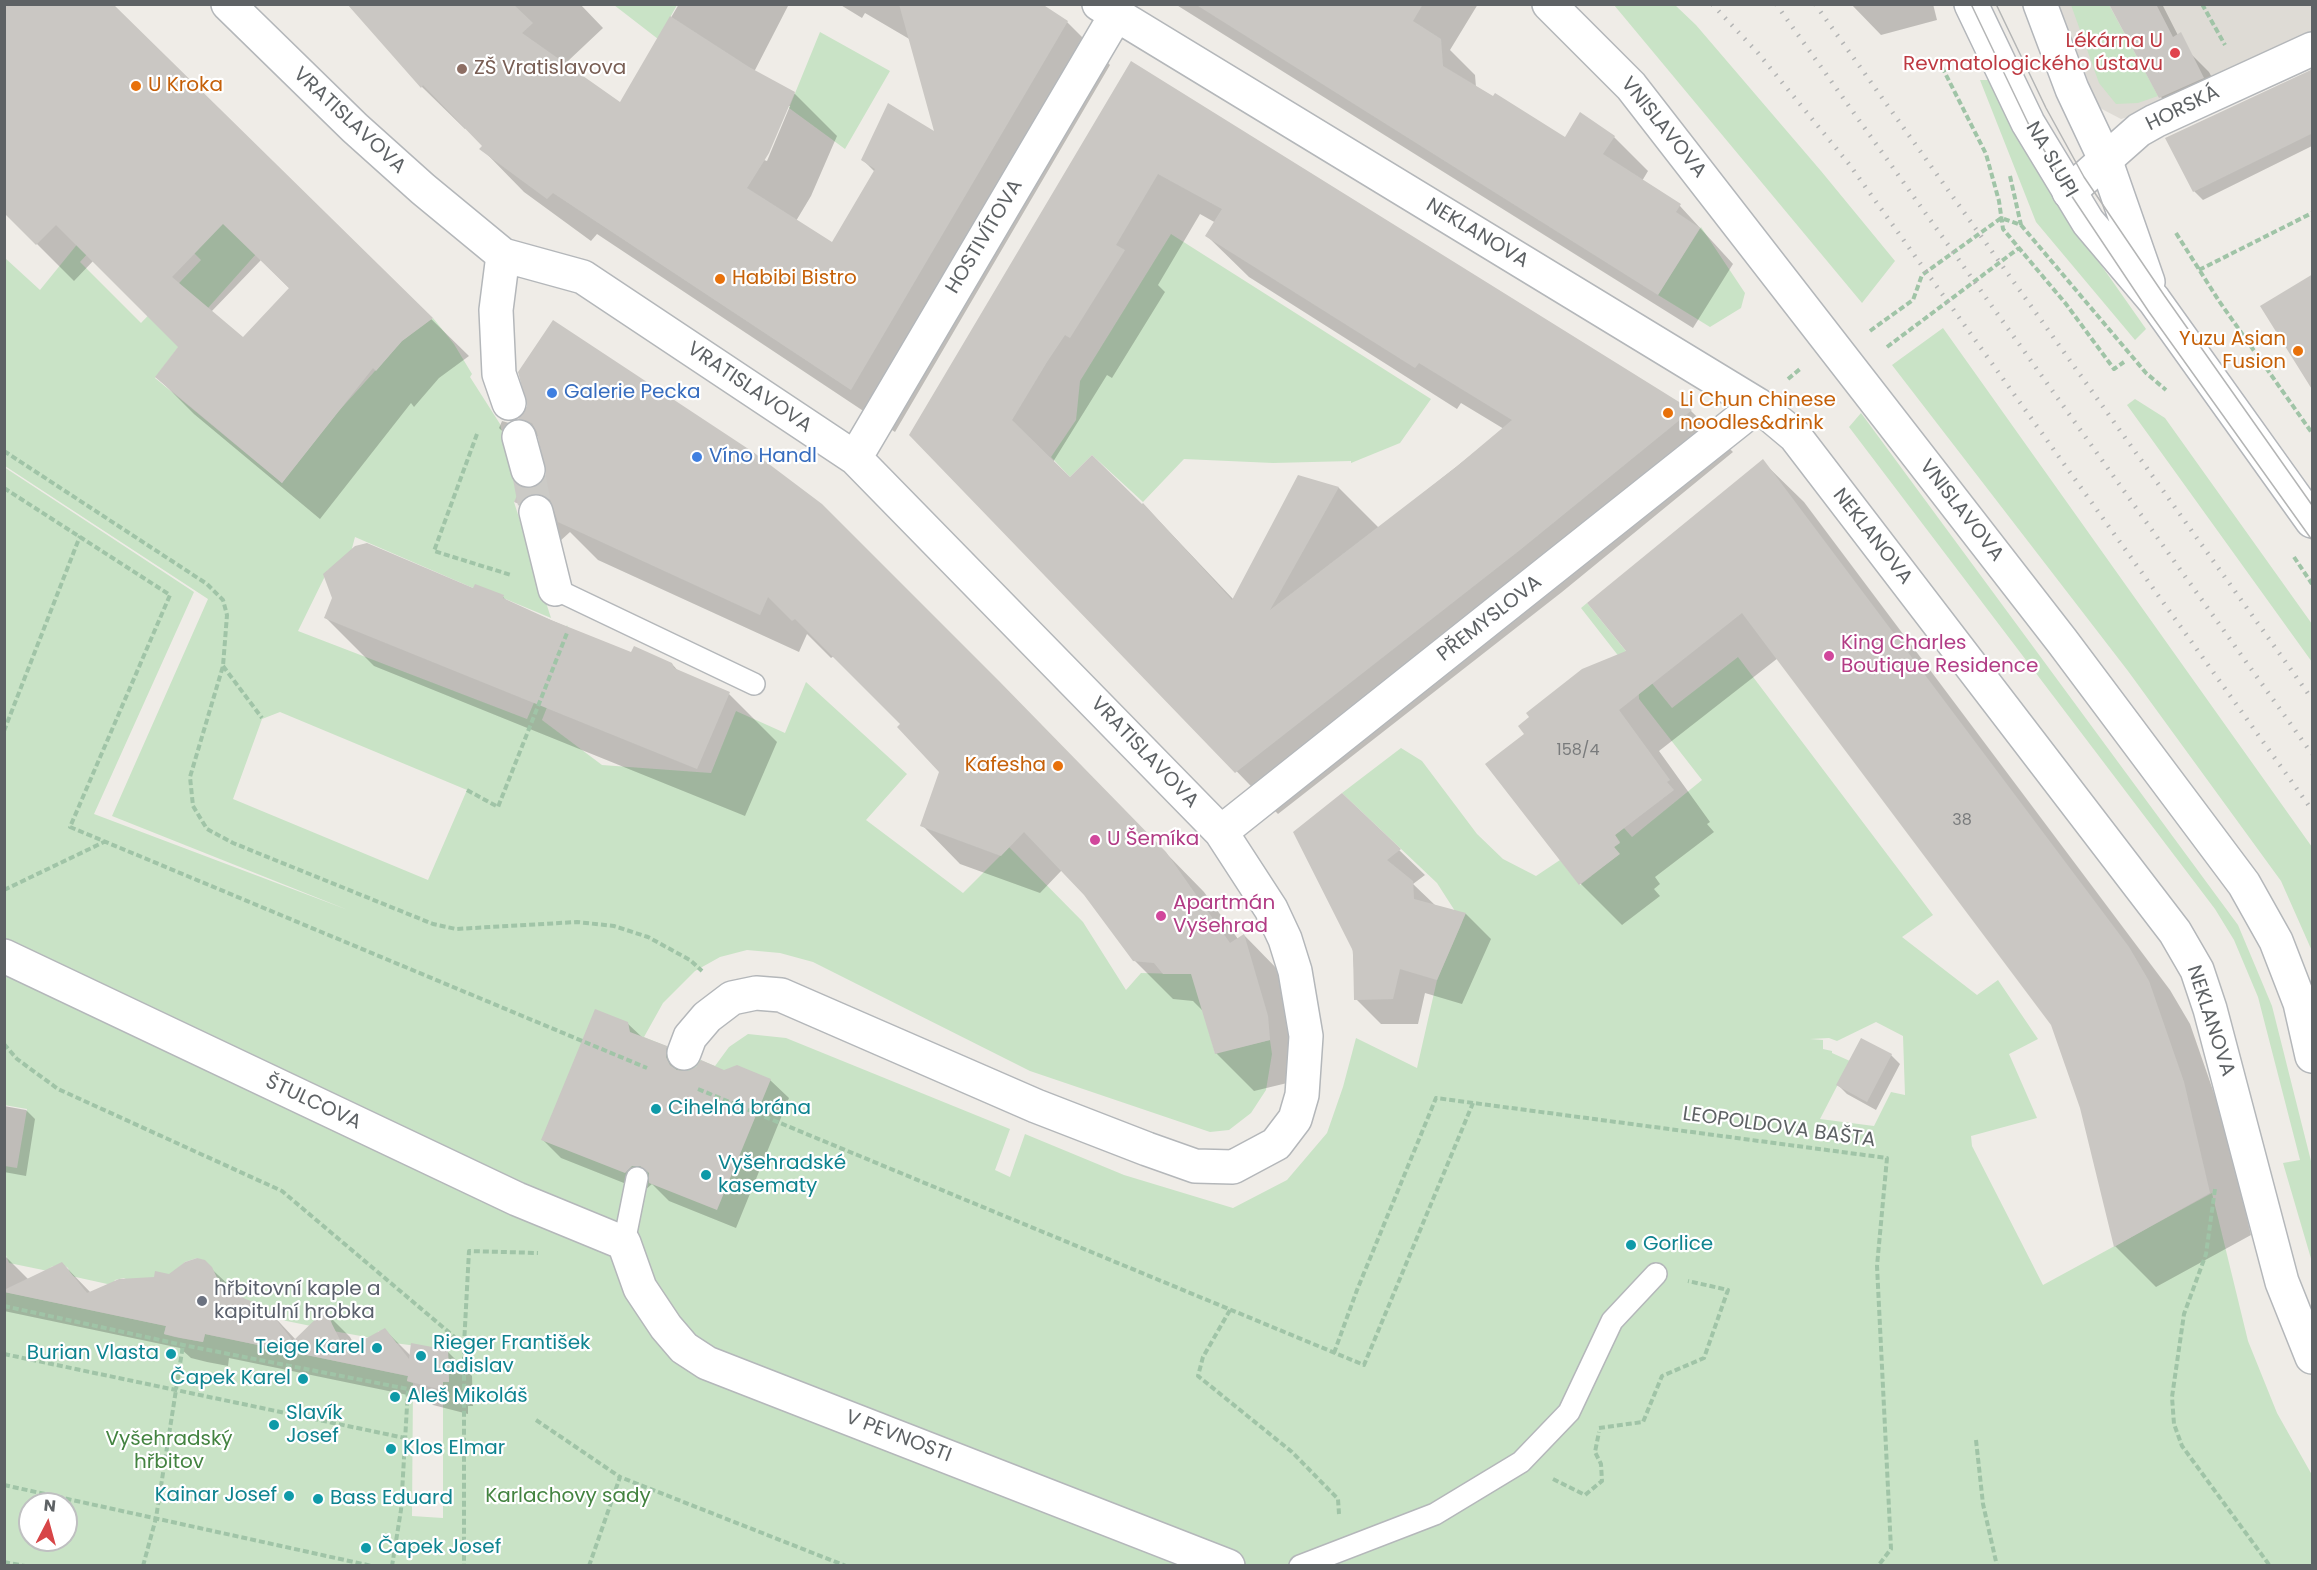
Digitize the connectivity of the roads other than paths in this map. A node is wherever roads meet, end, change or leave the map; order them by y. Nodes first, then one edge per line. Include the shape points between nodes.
1 (228, 4) edge
2 (1549, 4) edge
3 (1971, 4) edge
4 (2040, 4) edge
5 (1107, 10) edge
6 (2313, 50) edge
7 (2105, 159) junction
8 (2069, 192) junction
9 (503, 255) junction
10 (2154, 300) junction
11 (504, 388) road end
12 (1758, 405) junction
13 (519, 437) dead end
14 (855, 458) junction
15 (528, 470) tunnel mouth
16 (536, 512) tunnel mouth
17 (2313, 521) edge
18 (567, 595) joint
19 (754, 684) dead end
20 (1221, 832) junction
21 (4, 957) edge
22 (684, 1053) dead end
23 (2313, 1056) edge
24 (637, 1178) dead end
25 (624, 1243) junction
26 (1656, 1275) road end
27 (2313, 1357) edge
28 (1228, 1566) edge
29 (1300, 1566) edge

1 - 9 street, VRATISLAVOVA via 363,136
2 - 23 street, VNISLAVOVA via 1631,86 2062,640 2244,884 2276,941 2300,1003
3 - 8 street, NA SLUPI via 2028,123
4 - 7 street, NA SLUPI via 2072,89
5 - 12 street, NEKLANOVA
5 - 14 street, HOSTIVÍTOVA
6 - 7 street, HORSKÁ via 2155,121
7 - 8 street, HORSKÁ
7 - 10 street, NA SLUPI
8 - 10 street, NA SLUPI via 2088,222
9 - 11 street via 496,310
9 - 14 street, VRATISLAVOVA via 583,277
10 - 17 street, NA SLUPI
12 - 20 street, PŘEMYSLOVA
12 - 27 street, NEKLANOVA via 1795,436 2175,932 2197,970 2207,999 2282,1282
13 - 15 street
14 - 20 street, VRATISLAVOVA
16 - 18 street
18 - 19 lane
20 - 22 street, VRATISLAVOVA via 1271,909 1285,939 1295,971 1306,1036 1302,1095 1295,1119 1276,1144 1239,1166 1195,1166 1147,1149 1036,1106 781,995 756,993 732,998 707,1017 690,1037
21 - 25 street, ŠTULCOVA via 517,1199
24 - 25 lane
25 - 28 street, V PEVNOSTI via 640,1288 666,1327 684,1348 707,1363
26 - 29 lane via 1612,1321 1569,1412 1521,1462 1435,1514

